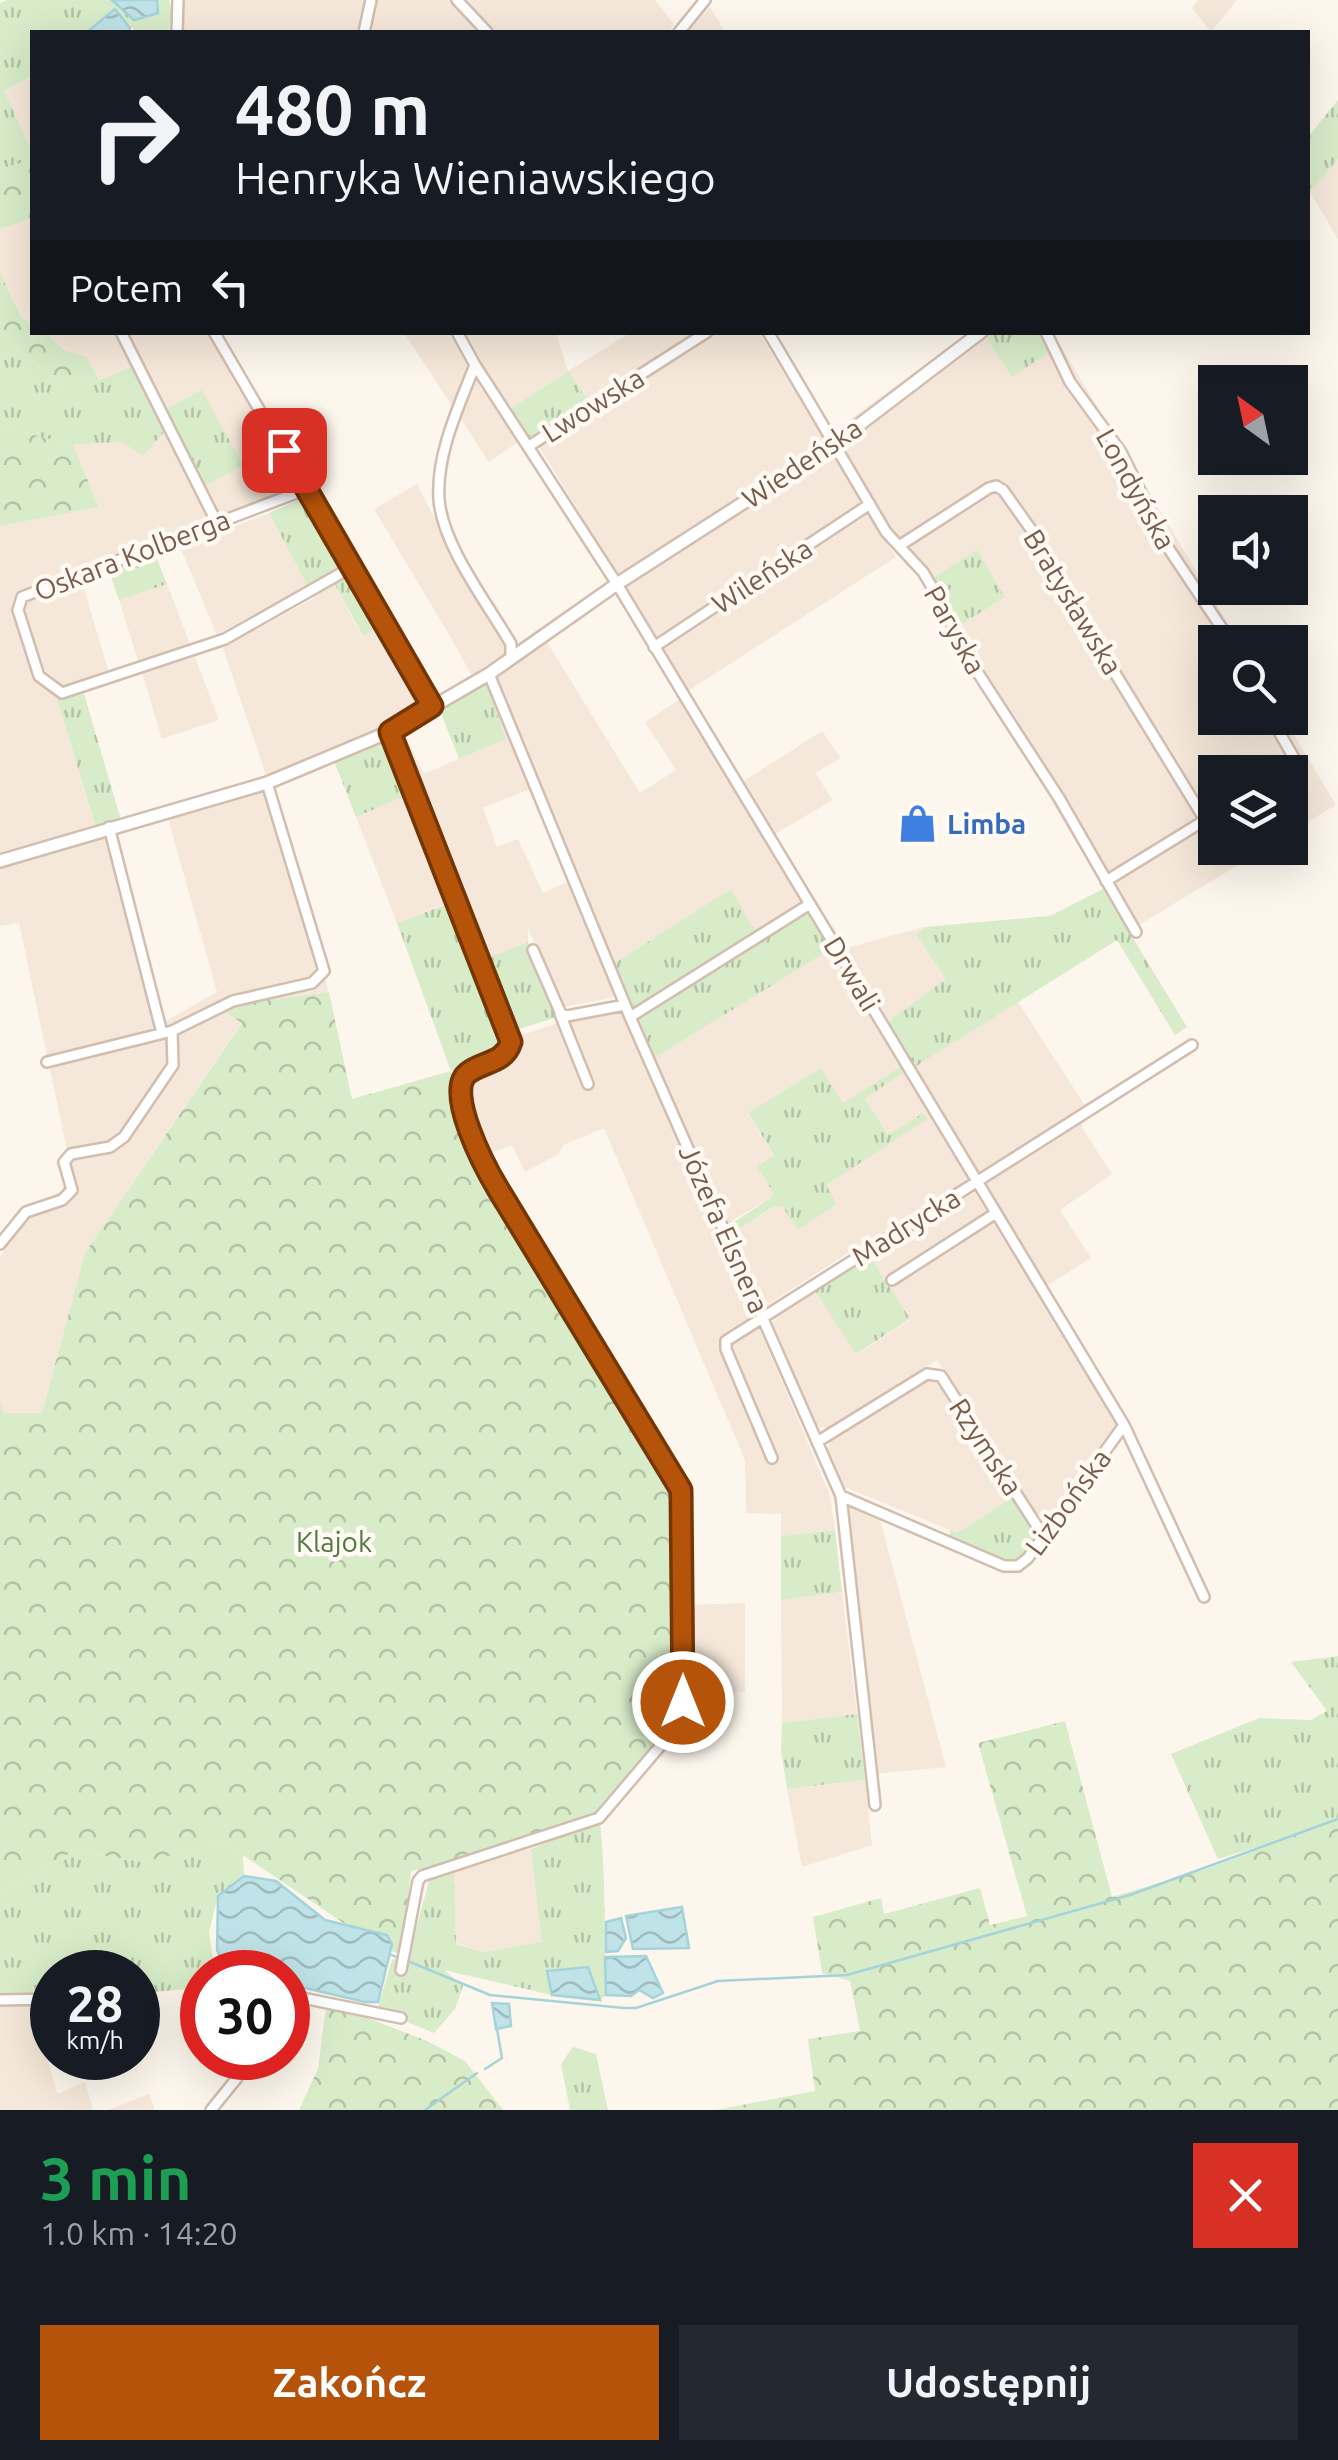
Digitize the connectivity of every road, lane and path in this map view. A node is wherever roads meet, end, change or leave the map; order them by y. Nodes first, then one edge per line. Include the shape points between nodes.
1 (178, 0) edge
2 (371, 0) edge
3 (456, 0) edge
4 (705, 0) edge
5 (176, 30) edge
6 (364, 30) edge
7 (484, 30) edge
8 (680, 30) edge
9 (123, 335) edge
10 (216, 335) edge
11 (459, 335) edge
12 (703, 335) edge
13 (770, 335) edge
14 (977, 335) edge
15 (1047, 335) edge
16 (475, 365) junction
17 (836, 443) junction
18 (529, 446) junction
19 (307, 489) junction
20 (870, 504) junction
21 (217, 523) junction
22 (899, 546) junction
23 (352, 567) junction
24 (616, 584) junction
25 (1220, 625) edge
26 (654, 647) junction
27 (511, 658) junction
28 (489, 674) junction
29 (432, 706) junction
30 (390, 732) junction
31 (267, 782) junction
32 (1198, 798) edge
33 (1198, 824) edge
34 (109, 827) junction
35 (0, 862) edge
36 (1106, 881) junction
37 (810, 904) junction
38 (1136, 932) dead end
39 (534, 950) dead end
40 (625, 1005) junction
41 (559, 1012) junction
42 (630, 1017) junction
43 (167, 1032) junction
44 (1192, 1045) dead end
45 (47, 1062) dead end
46 (588, 1084) dead end
47 (978, 1182) junction
48 (996, 1213) junction
49 (0, 1244) edge
50 (892, 1280) dead end
51 (763, 1315) junction
52 (1124, 1425) junction
53 (817, 1442) junction
54 (772, 1458) dead end
55 (840, 1496) junction
56 (1044, 1537) junction
57 (1204, 1597) dead end
58 (875, 1805) dead end
59 (401, 1970) dead end
60 (30, 1999) edge
61 (0, 2000) edge
62 (310, 2000) edge
63 (400, 2018) dead end
64 (235, 2080) edge
65 (211, 2110) edge

1 - 5 street
2 - 6 street
3 - 7 street
4 - 8 street
9 - 21 street
10 - 19 street
11 - 16 street, Drwali
12 - 18 street, Lwowska
13 - 17 street, Paryska
14 - 17 street, Wiedeńska
15 - 25 street, Londyńska
16 - 18 street, Drwali
16 - 27 street via 449,433 438,495 448,536 512,644
17 - 20 street, Paryska
17 - 24 street, Wiedeńska
18 - 24 street, Drwali
19 - 21 street, Oskara Kolberga
19 - 23 street
20 - 22 street, Paryska
20 - 26 street, Wileńska
21 - 23 street, Oskara Kolberga via 22,597 18,610 39,676 62,694 225,639
22 - 32 street, Bratysławska via 989,488 1003,490
22 - 36 street, Paryska via 923,572
23 - 29 street
24 - 26 street, Drwali
24 - 27 street, Wiedeńska
26 - 37 street, Drwali
27 - 28 street, Wiedeńska
28 - 29 street, Wiedeńska
28 - 40 street, Józefa Elsnera
29 - 30 street, Wiedeńska
30 - 31 street, Wiedeńska
30 - 59 street via 510,1035 503,1057 461,1082 477,1152 681,1490 682,1514 678,1720 599,1818 422,1876
31 - 34 street, Wiedeńska
31 - 43 street via 324,972 312,983 233,1001
33 - 36 street
34 - 35 street, Wiedeńska
34 - 43 street
36 - 38 street, Paryska
37 - 42 street
37 - 47 street, Drwali
39 - 41 street
40 - 41 street
40 - 42 street, Józefa Elsnera
41 - 46 street
42 - 51 street, Józefa Elsnera
43 - 45 street
43 - 49 street via 173,1065 124,1137 110,1147 71,1154 64,1162 72,1190 26,1212
44 - 47 street, Madrycka
47 - 48 street, Drwali
47 - 51 street, Madrycka
48 - 50 street
48 - 52 street, Drwali
51 - 53 street, Józefa Elsnera
51 - 54 street, Madrycka via 725,1345
52 - 56 street, Lizbońska
52 - 57 street, Drwali
53 - 55 street, Józefa Elsnera
53 - 56 street, Rzymska via 927,1374 941,1376
55 - 56 street, Lizbońska via 1008,1567 1025,1562
55 - 58 street, Józefa Elsnera
60 - 61 street
62 - 63 street
64 - 65 street

